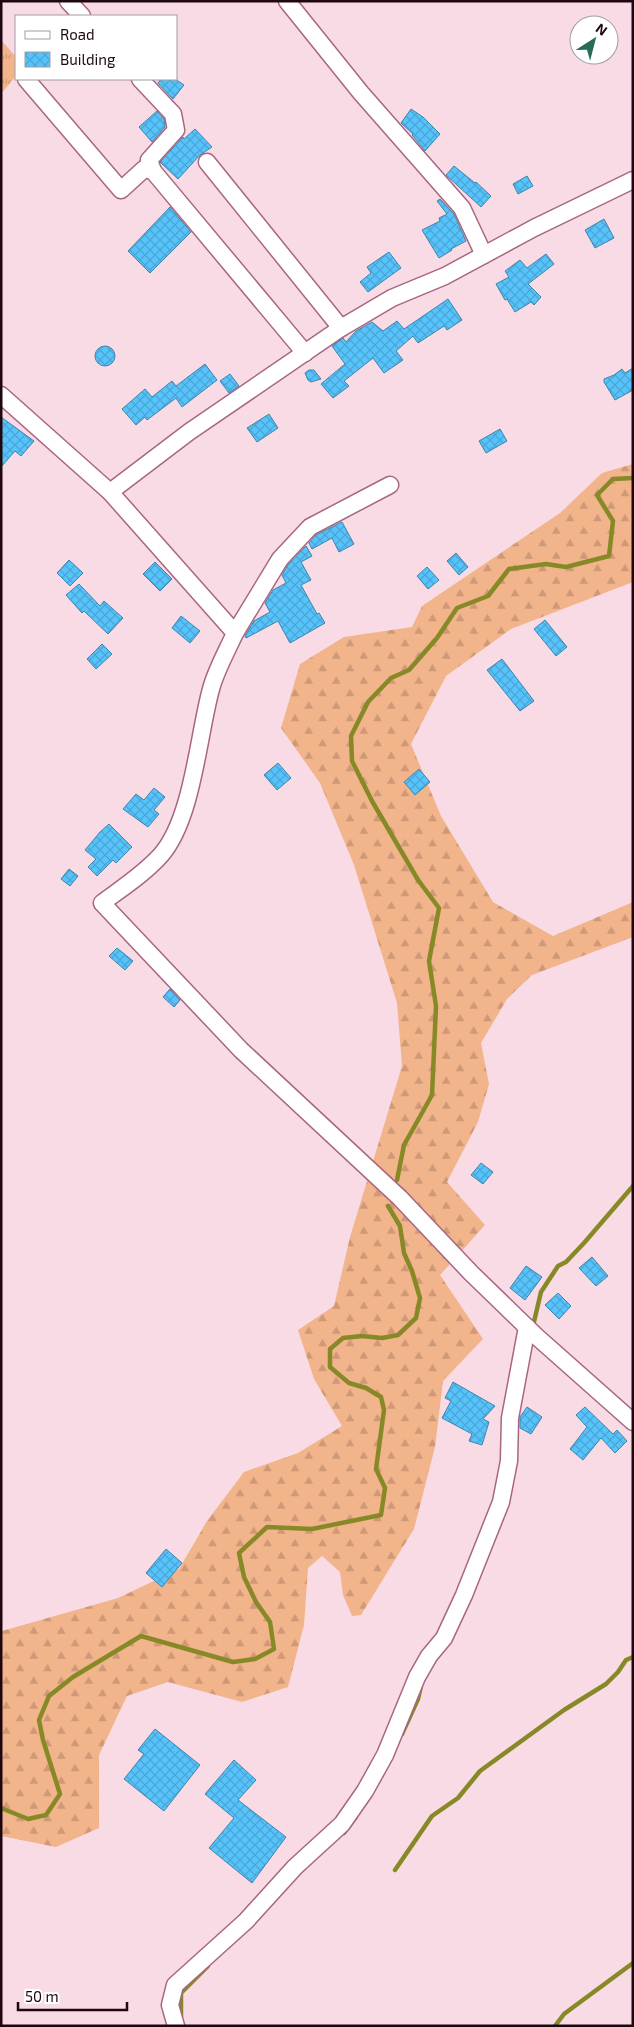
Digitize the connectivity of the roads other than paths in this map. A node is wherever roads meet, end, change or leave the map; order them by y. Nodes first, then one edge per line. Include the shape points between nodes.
1 (68, 1) edge
2 (287, 1) edge
3 (81, 15) edge
4 (27, 80) edge
5 (141, 80) edge
6 (207, 162) dead end
7 (153, 171) junction
8 (633, 180) edge
9 (484, 255) junction
10 (341, 328) junction
11 (305, 353) junction
12 (1, 395) edge
13 (390, 485) dead end
14 (110, 492) junction
15 (235, 633) junction
16 (527, 1327) junction
17 (633, 1422) edge
18 (176, 2026) edge

1 - 3 street
2 - 9 street via 361,93 462,208
4 - 7 street via 121,190 144,169
5 - 7 street via 173,114 176,130 148,160
6 - 10 street
7 - 11 street
8 - 9 street
9 - 10 street via 445,276 392,298
10 - 11 street
11 - 14 street via 189,432
12 - 14 street
13 - 15 street via 310,527 280,559
14 - 15 street
15 - 16 street via 211,687 180,823 161,854 140,875 102,903 214,1023 400,1198
16 - 17 street
16 - 18 street via 510,1418 509,1461 502,1502 444,1638 417,1677 385,1755 342,1824 246,1921 176,1985 170,2006

